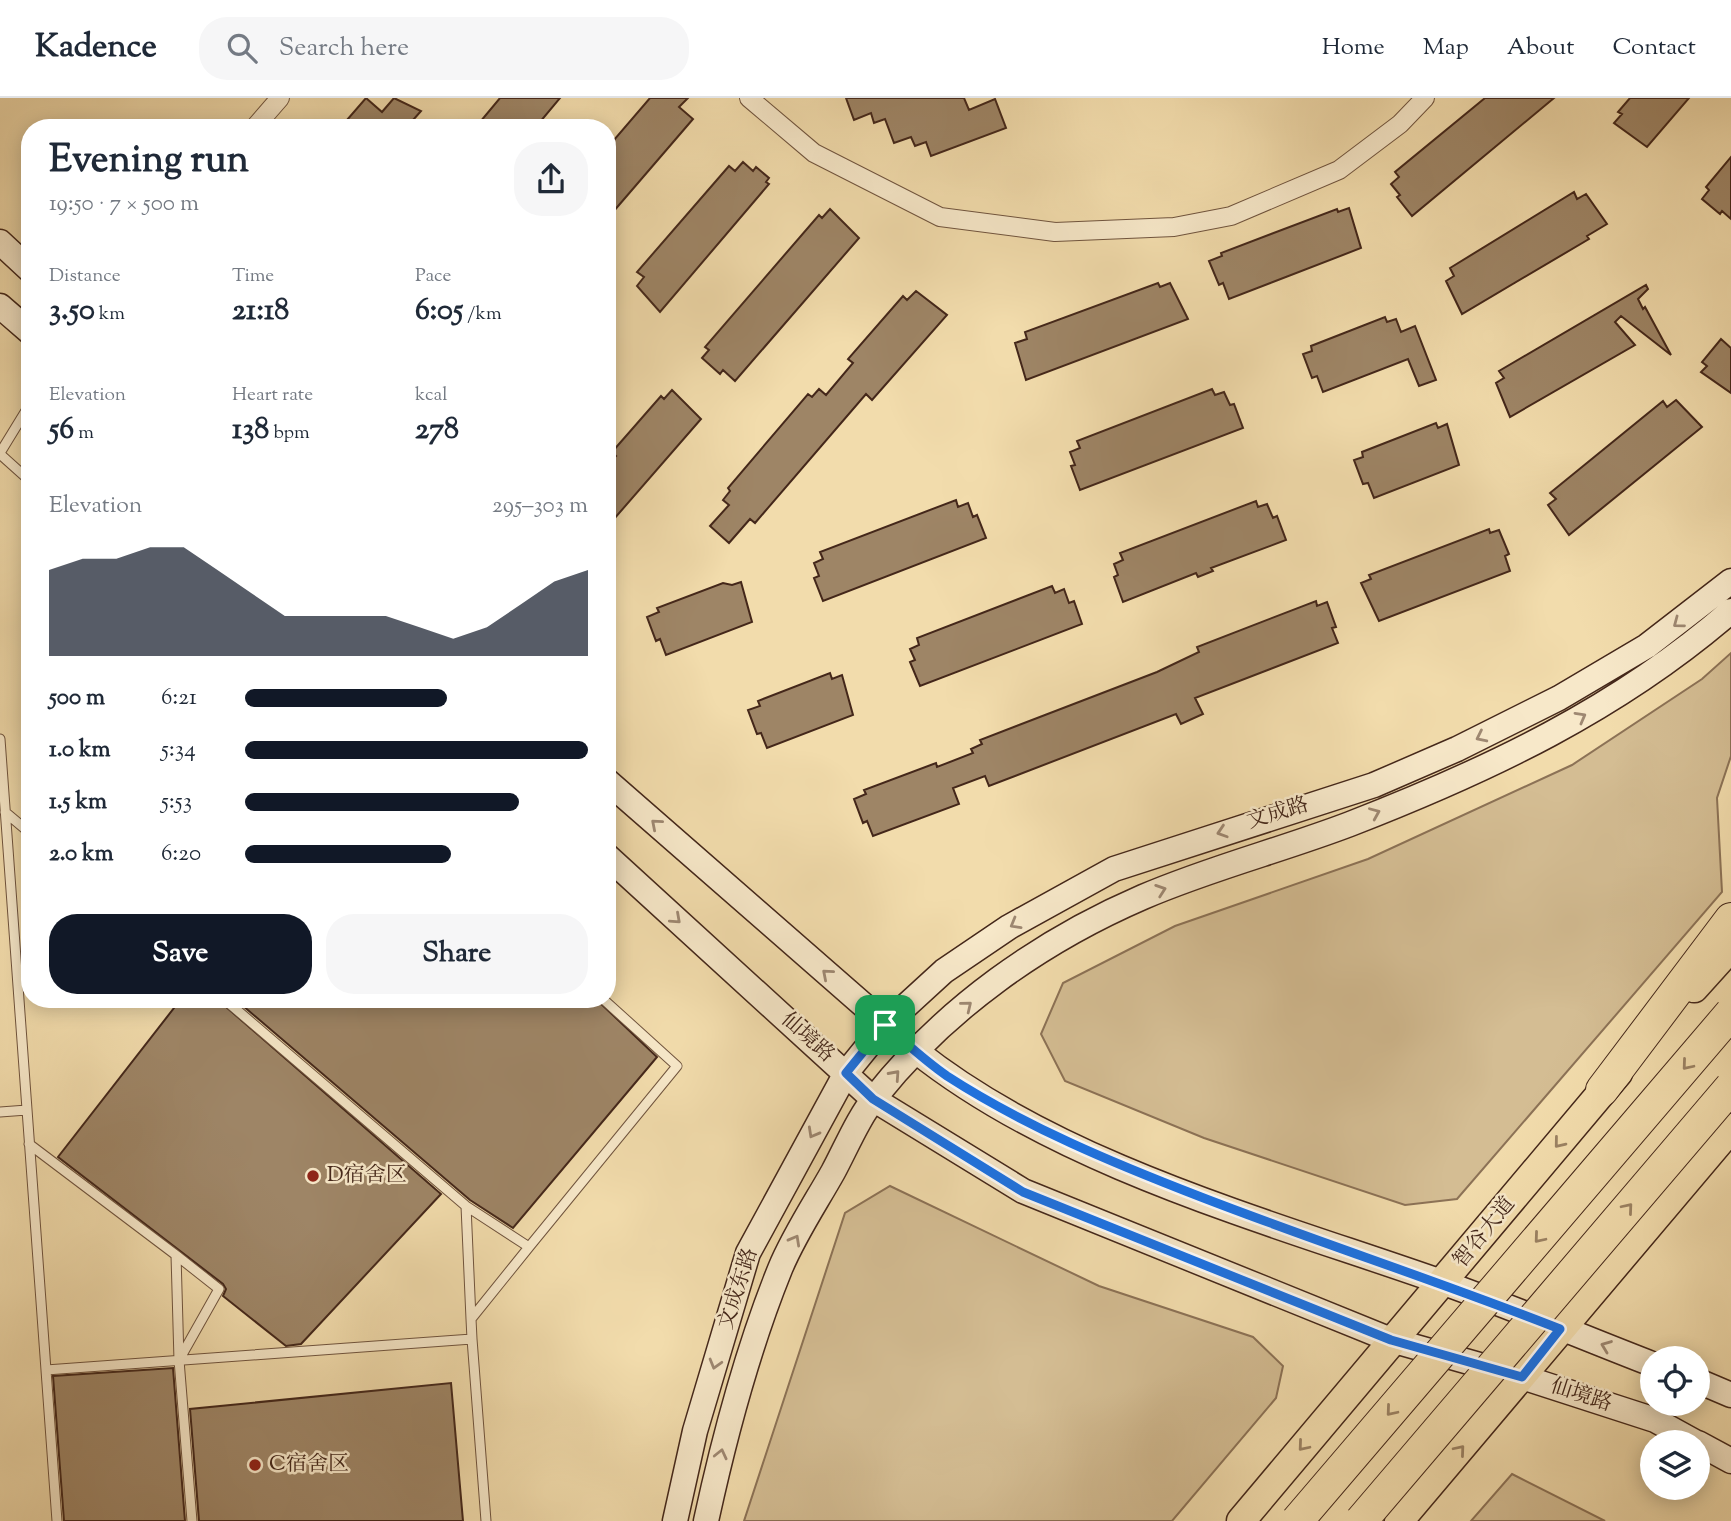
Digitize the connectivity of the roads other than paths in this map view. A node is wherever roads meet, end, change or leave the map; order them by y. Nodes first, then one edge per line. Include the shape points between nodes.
1 (280, 98) edge
2 (749, 98) edge
3 (1425, 98) edge
4 (262, 119) edge
5 (0, 242) edge
6 (21, 262) edge
7 (0, 306) edge
8 (21, 324) edge
9 (21, 419) edge
10 (0, 453) edge
11 (21, 473) edge
12 (1731, 580) edge
13 (1731, 611) edge
14 (0, 738) edge
15 (616, 788) edge
16 (5, 812) junction
17 (21, 825) edge
18 (616, 864) edge
19 (1731, 919) edge
20 (1731, 947) edge
21 (235, 1008) edge
22 (613, 1008) edge
23 (1731, 1013) edge
24 (885, 1025) junction
25 (916, 1051) junction
26 (846, 1073) junction
27 (1731, 1087) edge
28 (1602, 1090) junction
29 (873, 1099) junction
30 (27, 1110) junction
31 (0, 1112) edge
32 (1731, 1128) edge
33 (29, 1144) junction
34 (466, 1206) junction
35 (529, 1247) junction
36 (176, 1255) junction
37 (1444, 1283) junction
38 (471, 1319) junction
39 (1560, 1329) junction
40 (471, 1339) junction
41 (1391, 1340) junction
42 (1640, 1359) edge
43 (179, 1360) junction
44 (46, 1370) junction
45 (1522, 1377) junction
46 (1710, 1386) edge
47 (1731, 1395) edge
48 (1672, 1430) edge
49 (1710, 1450) edge
50 (1731, 1461) edge
51 (57, 1521) edge
52 (192, 1521) edge
53 (486, 1521) edge
54 (675, 1521) edge
55 (706, 1521) edge
56 (1241, 1521) edge
57 (1297, 1521) edge
58 (1361, 1521) edge
59 (1399, 1521) edge

1 - 4 street
2 - 3 street via 814,153 940,217 1055,232 1174,227 1231,216 1339,170 1400,124
5 - 6 street
7 - 8 street
9 - 10 lane
10 - 11 lane
12 -> 24 street, 文成路 via 1647,646 1559,698 1457,749 1374,785 1114,869 987,941 944,971
25 -> 13 street, 文成路 via 1013,969 1076,928 1147,895 1349,824 1528,746 1654,674
14 - 16 lane
24 -> 15 street
16 - 17 lane
16 - 30 lane
18 -> 26 street, 仙境路
19 - 28 highway
20 - 28 main road, 智谷大道
21 - 34 lane
22 - 35 lane via 677,1066
23 -> 57 highway, 智谷大道, bridge
24 - 25 street
24 - 26 street, 文成路
29 -> 25 street, 文成路
25 - 37 street via 944,1074 1022,1121 1124,1167 1322,1244
26 - 29 street, 仙境路
26 -> 54 street, 文成东路 via 748,1253 695,1431
58 -> 27 highway, bridge
28 -> 37 main road, 智谷大道
29 - 41 street, 仙境路 via 1023,1192
55 -> 29 street, 文成东路 via 724,1441 781,1267
30 - 31 lane
30 - 33 lane
32 - 39 main road
33 - 36 lane
33 - 44 lane
34 - 35 lane
34 - 38 lane
35 - 38 lane
36 - 43 lane
36 - 43 lane via 219,1289
37 - 39 street
37 - 41 main road, 智谷大道
38 - 40 lane
42 -> 39 street
39 - 45 main road
40 - 43 lane
40 - 53 lane
41 - 45 street, 仙境路
41 -> 56 main road, 智谷大道
43 - 44 lane
43 - 52 lane
44 - 51 lane
45 - 48 street, 仙境路
59 -> 45 main road
46 - 47 street
49 - 50 street, 仙境路

